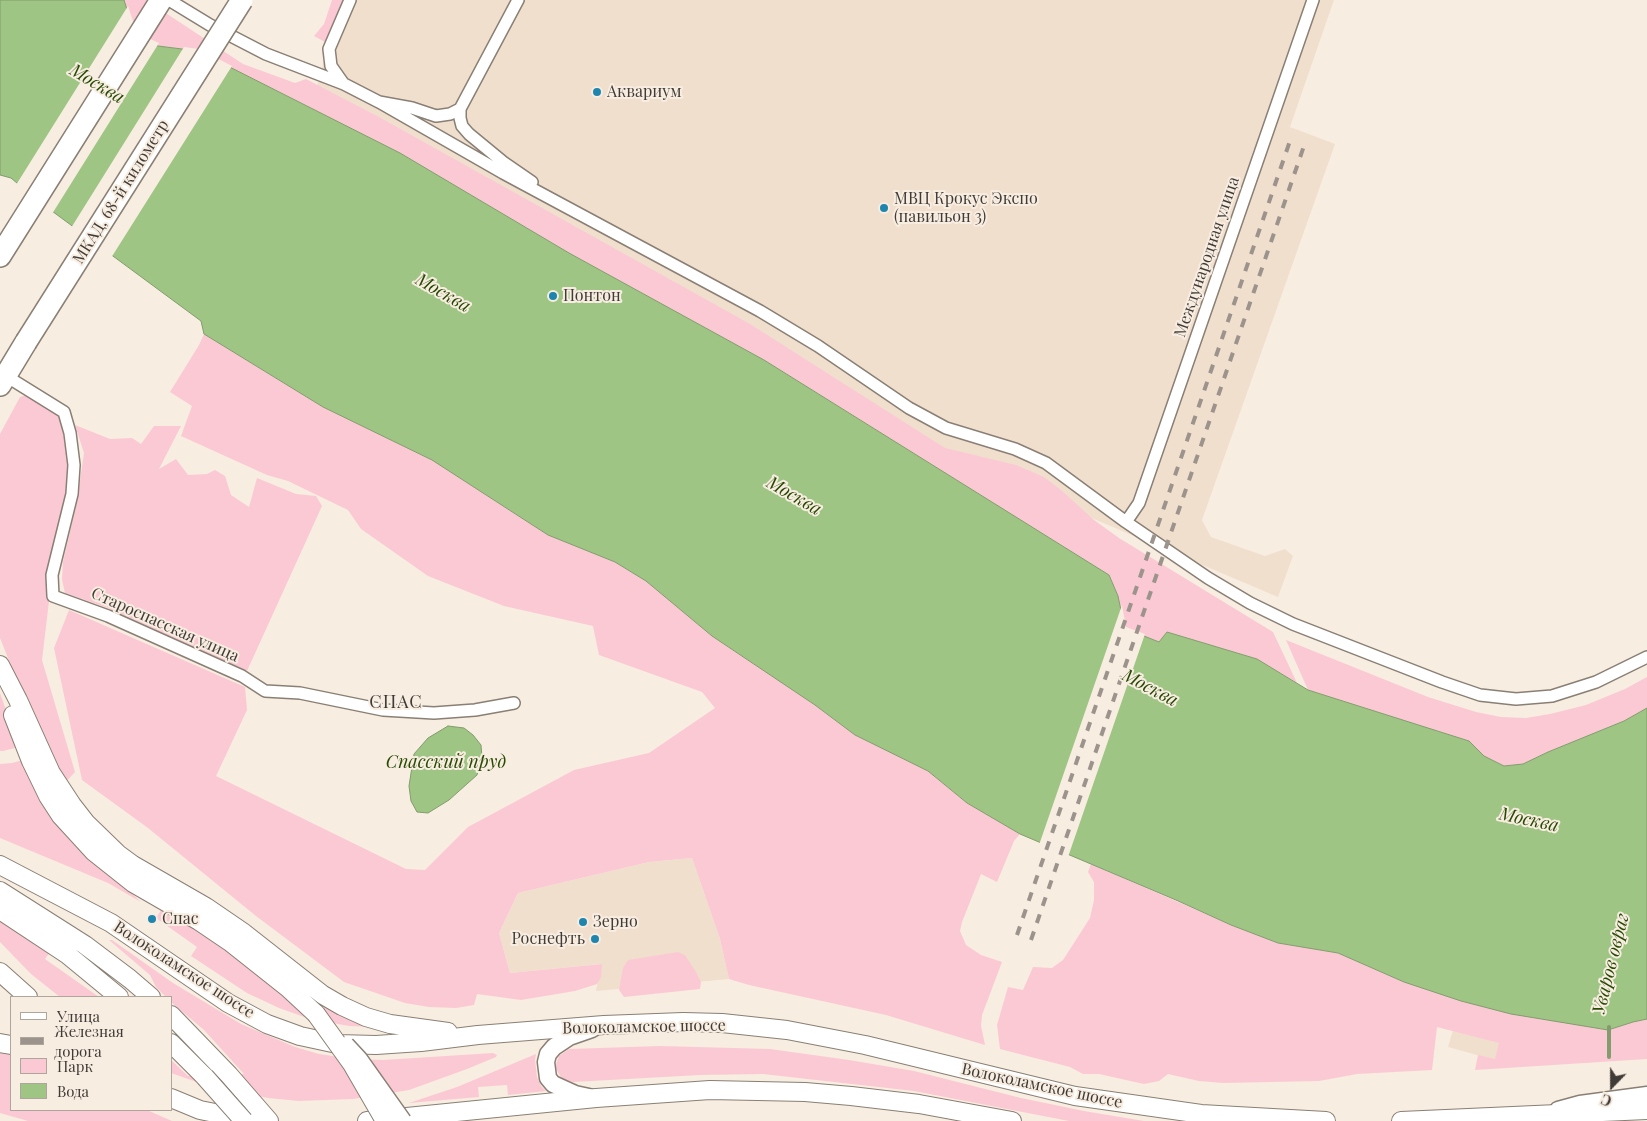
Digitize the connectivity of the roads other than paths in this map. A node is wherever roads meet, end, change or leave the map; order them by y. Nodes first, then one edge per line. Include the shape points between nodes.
1 (161, 0) edge
2 (169, 0) edge
3 (242, 0) edge
4 (350, 0) edge
5 (518, 0) edge
6 (1313, 0) edge
7 (344, 84) junction
8 (379, 102) junction
9 (460, 109) junction
10 (541, 193) junction
11 (0, 256) edge
12 (2, 383) edge
13 (1126, 522) junction
14 (1647, 657) edge
15 (0, 665) edge
16 (0, 671) edge
17 (514, 704) dead end
18 (0, 854) edge
19 (0, 865) edge
20 (0, 891) edge
21 (0, 910) edge
22 (111, 923) junction
23 (0, 972) edge
24 (27, 996) edge
25 (118, 996) edge
26 (150, 996) edge
27 (316, 1014) junction
28 (172, 1016) edge
29 (604, 1025) junction
30 (478, 1035) junction
31 (172, 1044) edge
32 (1647, 1095) edge
33 (172, 1098) edge
34 (596, 1098) junction
35 (1647, 1110) edge
36 (1543, 1114) junction
37 (244, 1121) edge
38 (259, 1121) edge
39 (269, 1121) edge
40 (367, 1121) edge
41 (385, 1121) edge
42 (403, 1121) edge
43 (1012, 1121) edge
44 (1326, 1121) edge
45 (1401, 1121) edge

1 - 11 highway
2 - 7 street via 266,54
3 - 12 highway, МКАД, 68-й километр, bridge
4 - 7 street via 328,56
5 - 9 street
6 - 13 street, Международная улица via 1139,503
7 - 8 street
8 - 9 street via 436,116
8 - 10 street
9 - 10 street via 462,126 469,134 531,181
10 - 13 street via 760,311 938,424 1015,449 1046,463
12 - 17 street, Староспасская улица via 64,412 70,433 74,465 72,494 52,575 53,596 126,624 242,676 265,691 300,693 383,710 434,713
13 - 14 street via 1208,578 1293,624 1480,694 1516,699 1552,696 1596,682
15 - 30 main road via 51,772 86,823 118,854 206,907 342,1006 390,1024
16 - 27 main road via 31,761 48,796 77,835 133,883 200,921 246,954
18 - 22 main road
19 - 22 main road, Волоколамское шоссе
20 - 26 main road via 85,945
21 - 25 main road via 68,955
22 - 30 main road, Волоколамское шоссе via 228,1003 267,1024 300,1036 337,1044 376,1046
23 - 24 main road
27 - 41 main road, bridge via 352,1064
27 - 42 main road, bridge via 359,1059
28 - 39 main road
29 - 30 main road, Волоколамское шоссе
29 - 34 main road via 569,1037 554,1047 546,1062 548,1078 553,1084 575,1094
29 - 44 main road, Волоколамское шоссе via 722,1023 787,1030 865,1045 1075,1096 1201,1114
31 - 37 main road, bridge
32 - 36 main road via 1580,1104
33 - 38 main road via 200,1110
34 - 40 main road
34 - 43 main road via 710,1090 805,1092 919,1104
35 - 36 main road
36 - 45 main road

